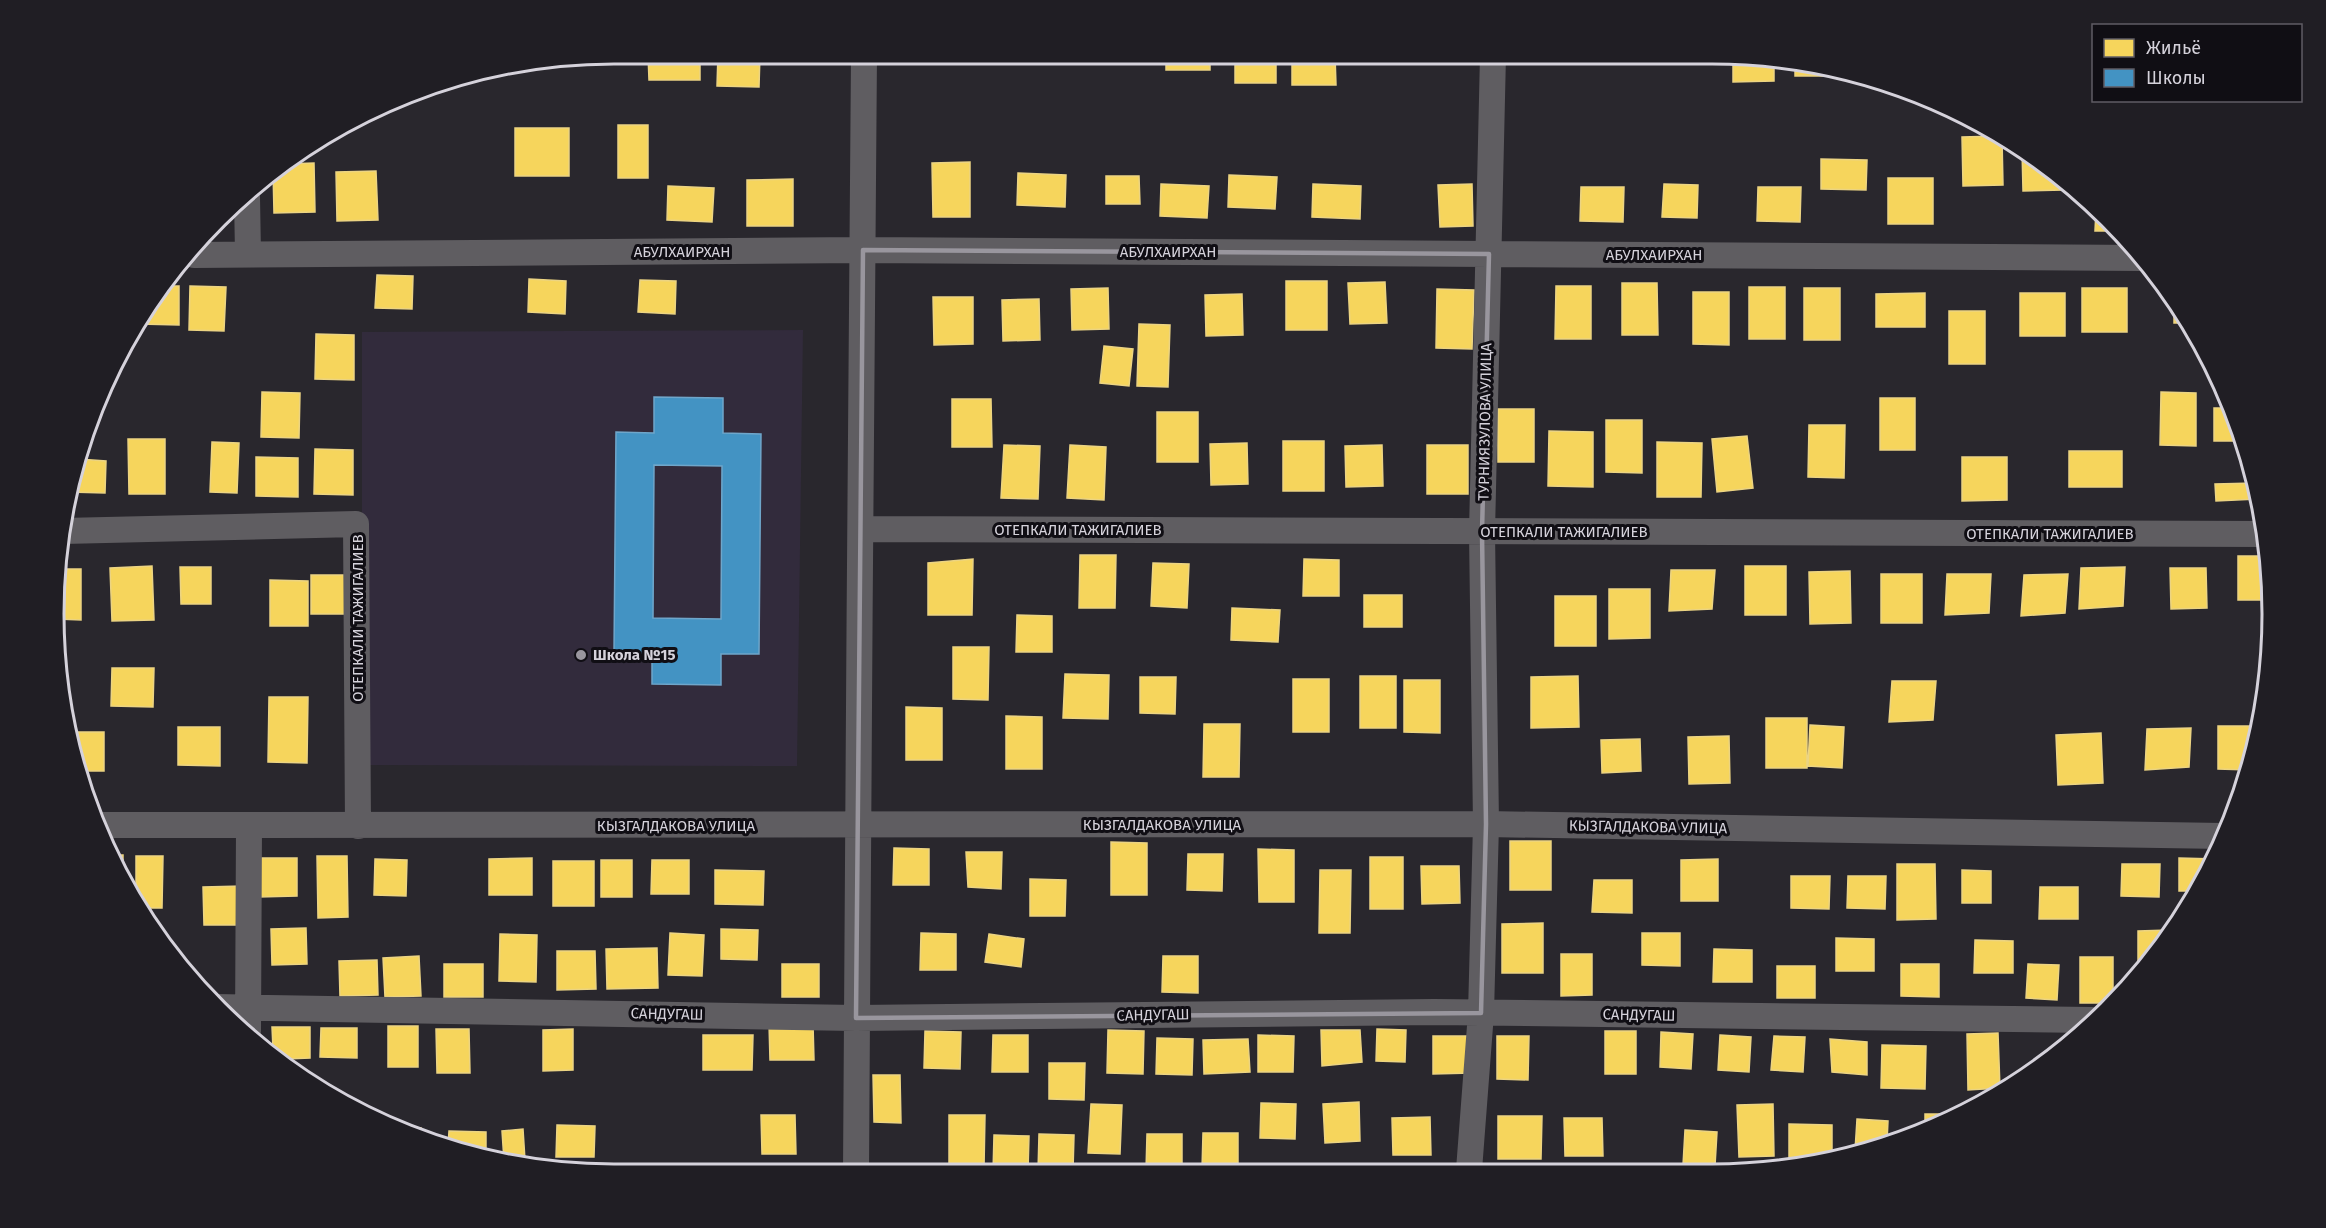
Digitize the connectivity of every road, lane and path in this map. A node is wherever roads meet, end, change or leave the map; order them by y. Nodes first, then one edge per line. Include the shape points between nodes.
1 (864, 64) edge
2 (1493, 64) edge
3 (247, 205) edge
4 (863, 250) junction
5 (248, 254) junction
6 (1489, 254) junction
7 (199, 255) edge
8 (2130, 258) edge
9 (862, 529) junction
10 (71, 531) edge
11 (1482, 532) junction
12 (2256, 534) edge
13 (1486, 824) junction
14 (106, 825) edge
15 (249, 826) junction
16 (358, 826) junction
17 (856, 826) junction
18 (2215, 836) edge
19 (228, 1006) edge
20 (250, 1006) junction
21 (1481, 1013) junction
22 (856, 1018) junction
23 (2082, 1020) edge
24 (249, 1024) edge
25 (856, 1164) edge
26 (1469, 1164) edge

1 - 4 street
2 - 6 street, ТУРНИЯЗУЛОВА УЛИЦА
3 - 5 street
4 - 5 street, АБУЛХАИРХАН
4 - 6 street, АБУЛХАИРХАН
4 - 9 street
5 - 7 street, АБУЛХАИРХАН
6 - 8 street, АБУЛХАИРХАН
6 - 11 street, ТУРНИЯЗУЛОВА УЛИЦА
9 - 11 street, ОТЕПКАЛИ ТАЖИГАЛИЕВ
9 - 17 street
10 - 16 street, ОТЕПКАЛИ ТАЖИГАЛИЕВ via 356,524
11 - 12 street, ОТЕПКАЛИ ТАЖИГАЛИЕВ
11 - 13 street, ТУРНИЯЗУЛОВА УЛИЦА
13 - 17 street, КЫЗГАЛДАКОВА УЛИЦА
13 - 18 street, КЫЗГАЛДАКОВА УЛИЦА
13 - 21 street, ТУРНИЯЗУЛОВА УЛИЦА
14 - 15 street, КЫЗГАЛДАКОВА УЛИЦА
15 - 16 street, КЫЗГАЛДАКОВА УЛИЦА
15 - 20 street
16 - 17 street, КЫЗГАЛДАКОВА УЛИЦА
17 - 22 street
19 - 20 street, САНДУГАШ
20 - 22 street, САНДУГАШ
20 - 24 street
21 - 22 street, САНДУГАШ
21 - 23 street, САНДУГАШ
21 - 26 street, ТУРНИЯЗУЛОВА УЛИЦА
22 - 25 street

